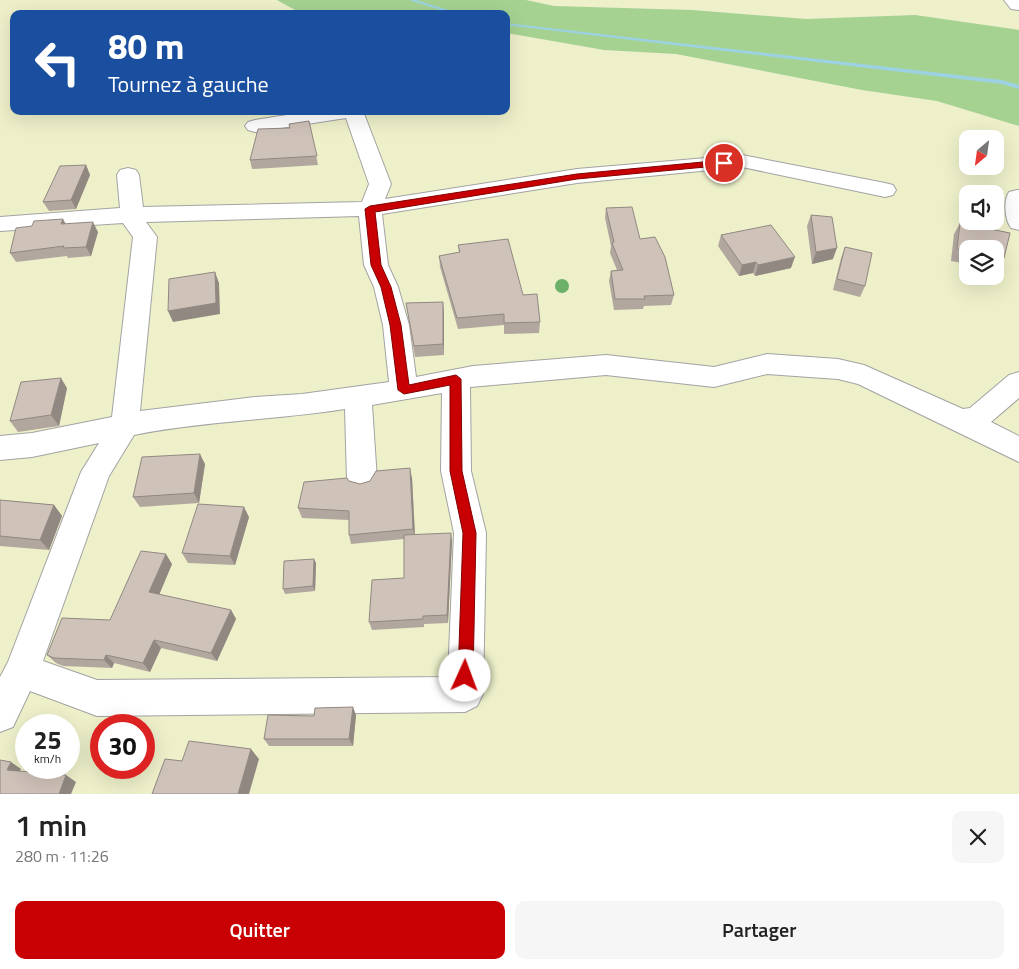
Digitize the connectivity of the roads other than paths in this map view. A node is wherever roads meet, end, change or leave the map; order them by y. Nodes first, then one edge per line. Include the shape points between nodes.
1 (327, 115) edge
2 (354, 115) edge
3 (255, 126) dead end
4 (128, 174) dead end
5 (885, 190) dead end
6 (1017, 197) dead end
7 (370, 209) junction
8 (132, 215) junction
9 (1019, 223) edge
10 (0, 224) edge
11 (456, 379) junction
12 (1019, 382) edge
13 (404, 390) junction
14 (358, 397) junction
15 (961, 420) junction
16 (125, 426) junction
17 (0, 448) edge
18 (1019, 450) edge
19 (362, 480) dead end
20 (22, 671) junction
21 (0, 714) edge

1 - 3 street
2 - 7 street via 380,184
4 - 8 street
5 - 7 street via 742,161 577,176
6 - 9 street
7 - 8 street
7 - 13 street via 376,265 386,287 396,325
8 - 10 street
8 - 16 street via 146,237
11 - 13 street
11 - 15 street via 606,365 714,376 767,364 838,369 864,375
11 - 20 street via 456,471 470,533 465,694 96,698
12 - 15 street via 977,418
13 - 14 street
14 - 16 street via 158,419
14 - 19 street
15 - 18 street
16 - 17 street via 32,445
16 - 20 street via 96,472
20 - 21 street

